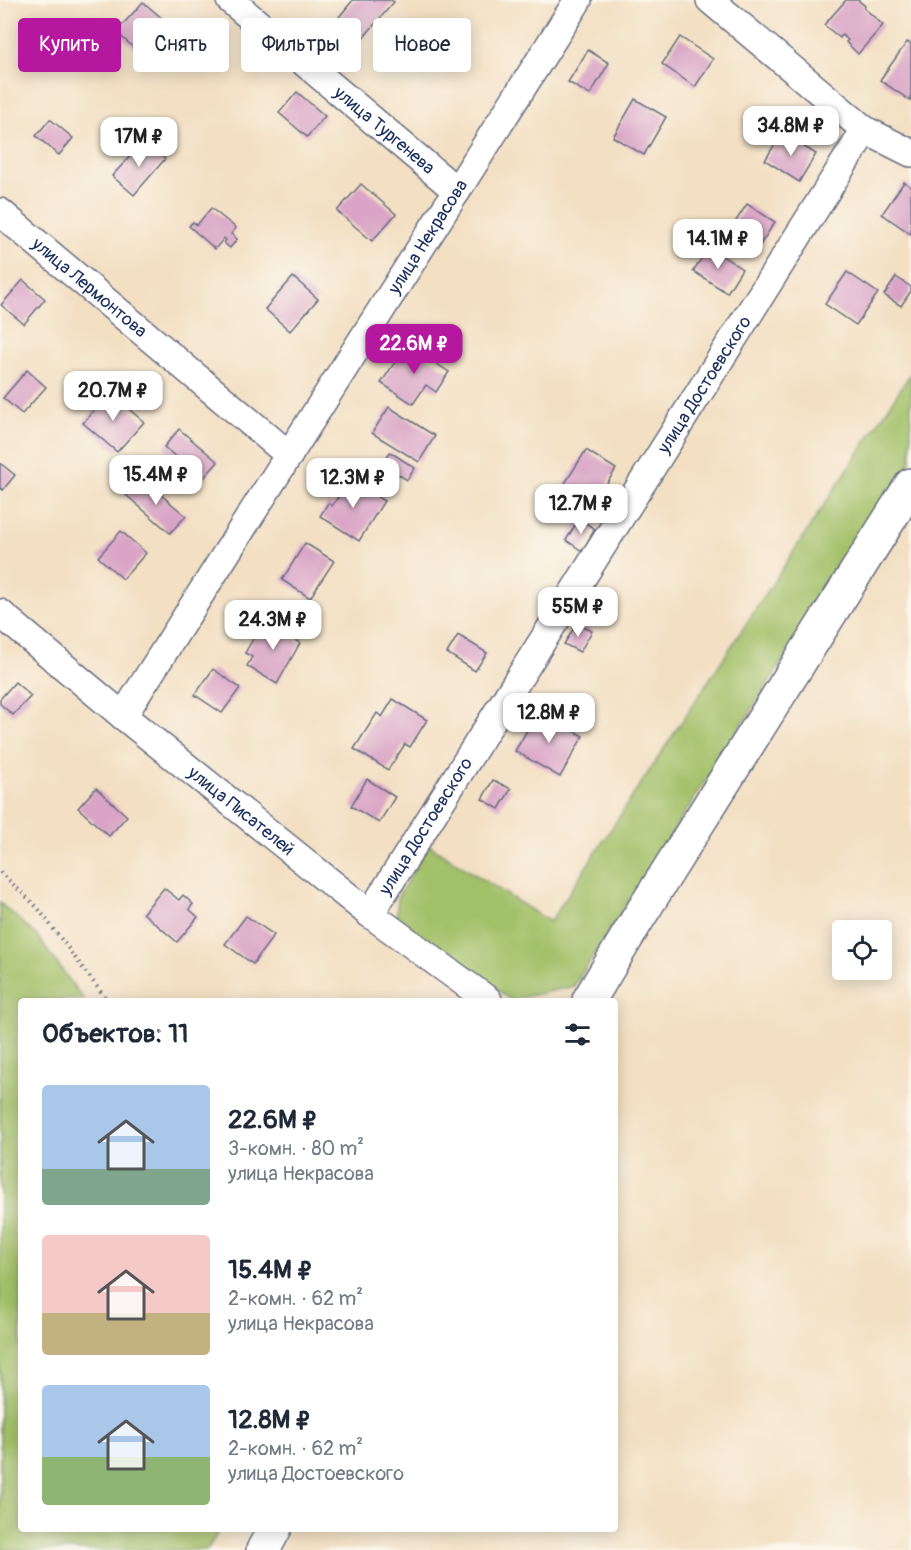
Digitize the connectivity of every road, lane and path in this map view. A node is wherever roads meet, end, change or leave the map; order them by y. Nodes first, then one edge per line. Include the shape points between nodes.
1 (230, 0) edge
2 (578, 0) edge
3 (710, 0) edge
4 (865, 130) junction
5 (911, 153) edge
6 (457, 191) junction
7 (0, 212) edge
8 (289, 455) junction
9 (911, 484) edge
10 (0, 613) edge
11 (123, 716) junction
12 (0, 872) edge
13 (370, 914) junction
14 (105, 998) edge
15 (485, 998) edge
16 (590, 998) edge
17 (273, 1532) edge
18 (263, 1550) edge

1 - 6 street, улица Тургенева
2 - 6 street, улица Некрасова
3 - 4 street
4 - 5 street
4 - 13 street, улица Достоевского
6 - 8 street, улица Некрасова
7 - 8 street, улица Лермонтова
8 - 11 street, улица Некрасова
9 - 16 street
10 - 11 street, улица Писателей
11 - 13 street, улица Писателей
12 - 14 path via 37,907
13 - 15 street, улица Писателей
17 - 18 street

